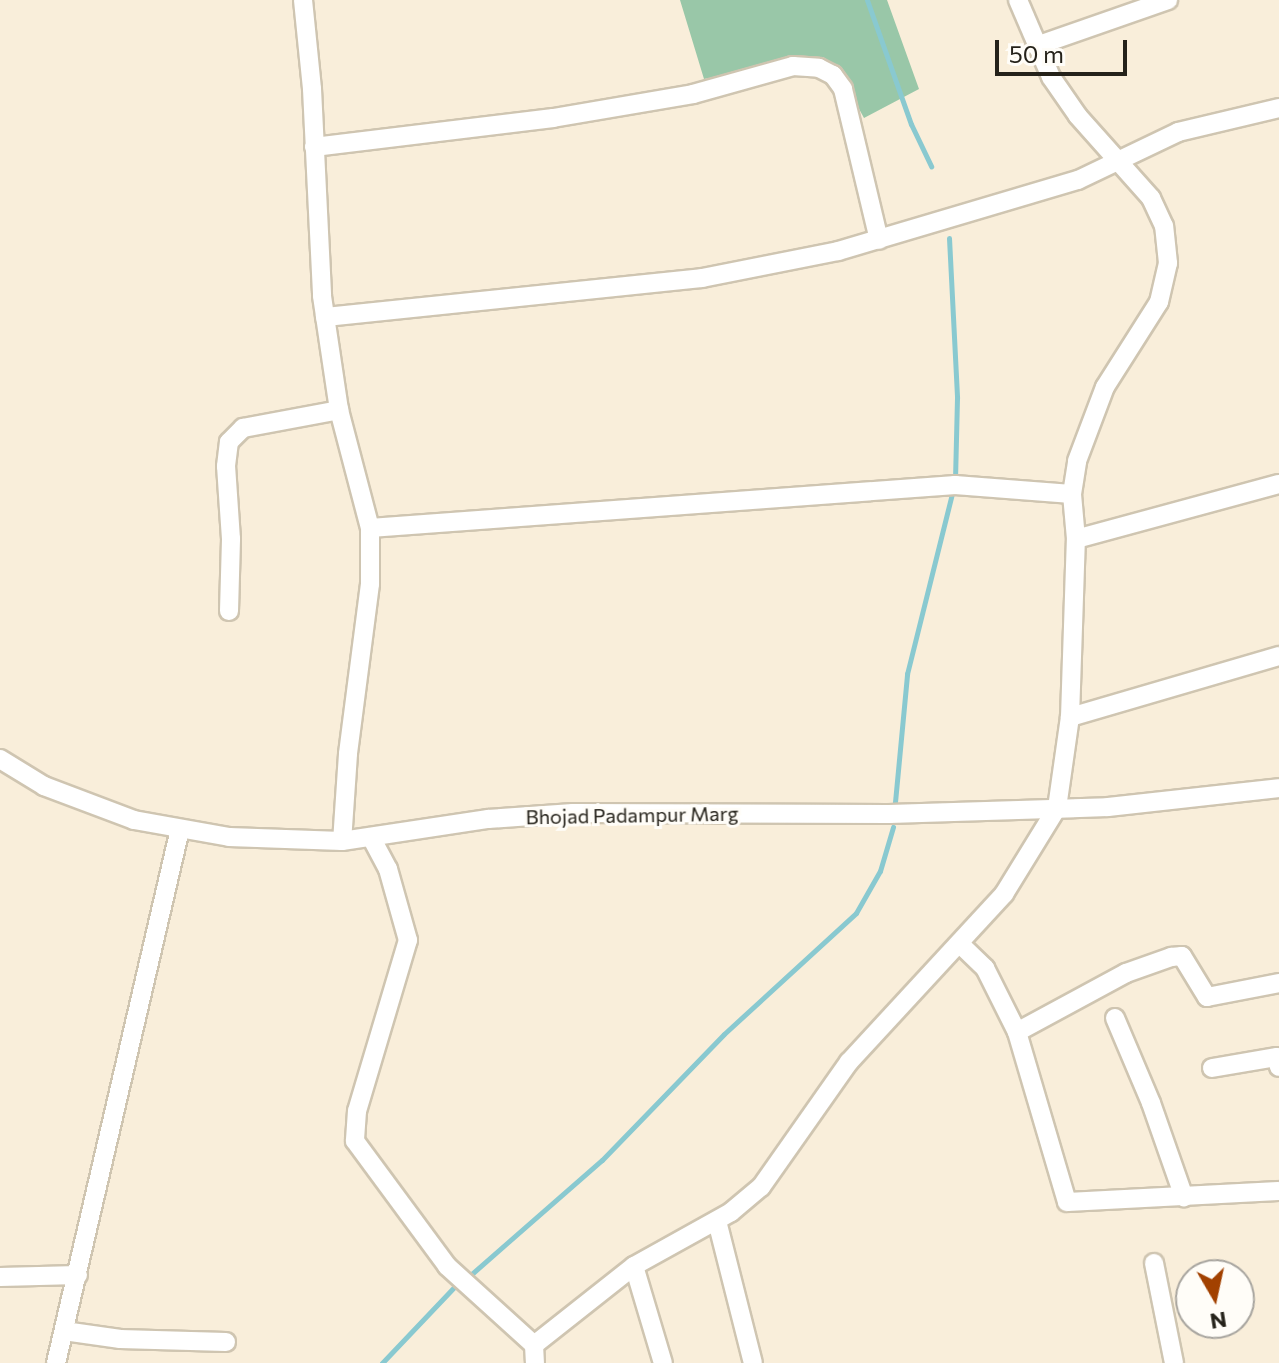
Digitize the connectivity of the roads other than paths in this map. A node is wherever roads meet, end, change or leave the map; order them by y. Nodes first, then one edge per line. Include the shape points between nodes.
1 (303, 0) edge
2 (1018, 0) edge
3 (1168, 0) edge
4 (1036, 46) junction
5 (1279, 108) edge
6 (314, 147) junction
7 (1121, 160) junction
8 (879, 240) junction
9 (325, 317) junction
10 (339, 410) junction
11 (1277, 485) edge
12 (1072, 494) junction
13 (1279, 505) edge
14 (370, 528) junction
15 (1076, 539) junction
16 (229, 611) dead end
17 (1279, 656) edge
18 (1070, 717) junction
19 (0, 759) edge
20 (1279, 788) edge
21 (1057, 808) junction
22 (180, 829) junction
23 (372, 839) junction
24 (342, 841) junction
25 (960, 944) junction
26 (1279, 983) edge
27 (1115, 1018) dead end
28 (1017, 1032) junction
29 (1279, 1067) edge
30 (1212, 1068) dead end
31 (1279, 1191) edge
32 (1184, 1197) junction
33 (717, 1221) junction
34 (1154, 1263) dead end
35 (634, 1266) junction
36 (78, 1275) junction
37 (0, 1277) edge
38 (64, 1331) junction
39 (226, 1342) dead end
40 (534, 1354) edge
41 (56, 1363) edge
42 (663, 1363) edge
43 (753, 1363) edge
44 (1174, 1363) edge

1 - 6 street
2 - 4 street
3 - 4 street
4 - 7 street via 1078,116
5 - 7 street via 1178,132
6 - 8 street via 553,118 693,94 793,66 819,68 843,89
6 - 9 street
7 - 8 street via 1078,180
7 - 12 street via 1151,198 1164,226 1165,285 1105,387 1077,461
8 - 9 street via 702,278
9 - 10 street
10 - 14 street
10 - 16 street via 243,428 229,442
11 - 13 street
11 - 15 street
12 - 14 street via 940,485
12 - 15 street
14 - 24 street via 370,584
15 - 18 street
17 - 18 street
18 - 21 street
19 - 22 street, Bhojad Padampur Marg via 85,804
20 - 21 street, Bhojad Padampur Marg
21 - 23 street, Bhojad Padampur Marg via 889,814 573,813 488,819
21 - 25 street via 1004,894
22 - 24 street, Bhojad Padampur Marg via 229,837
22 - 36 street
23 - 24 street, Bhojad Padampur Marg
23 - 40 street via 388,869 408,940 357,1111 355,1141 447,1266
25 - 28 street via 985,968
25 - 33 street via 849,1062 761,1187
26 - 28 street via 1207,997 1182,956 1171,957 1126,973
27 - 32 street
28 - 32 street via 1067,1202
29 - 30 street via 1277,1057
31 - 32 street
33 - 35 street
33 - 43 street
34 - 44 street
35 - 40 street
35 - 42 street
36 - 37 street
36 - 38 street
38 - 39 street via 120,1339
38 - 41 street

